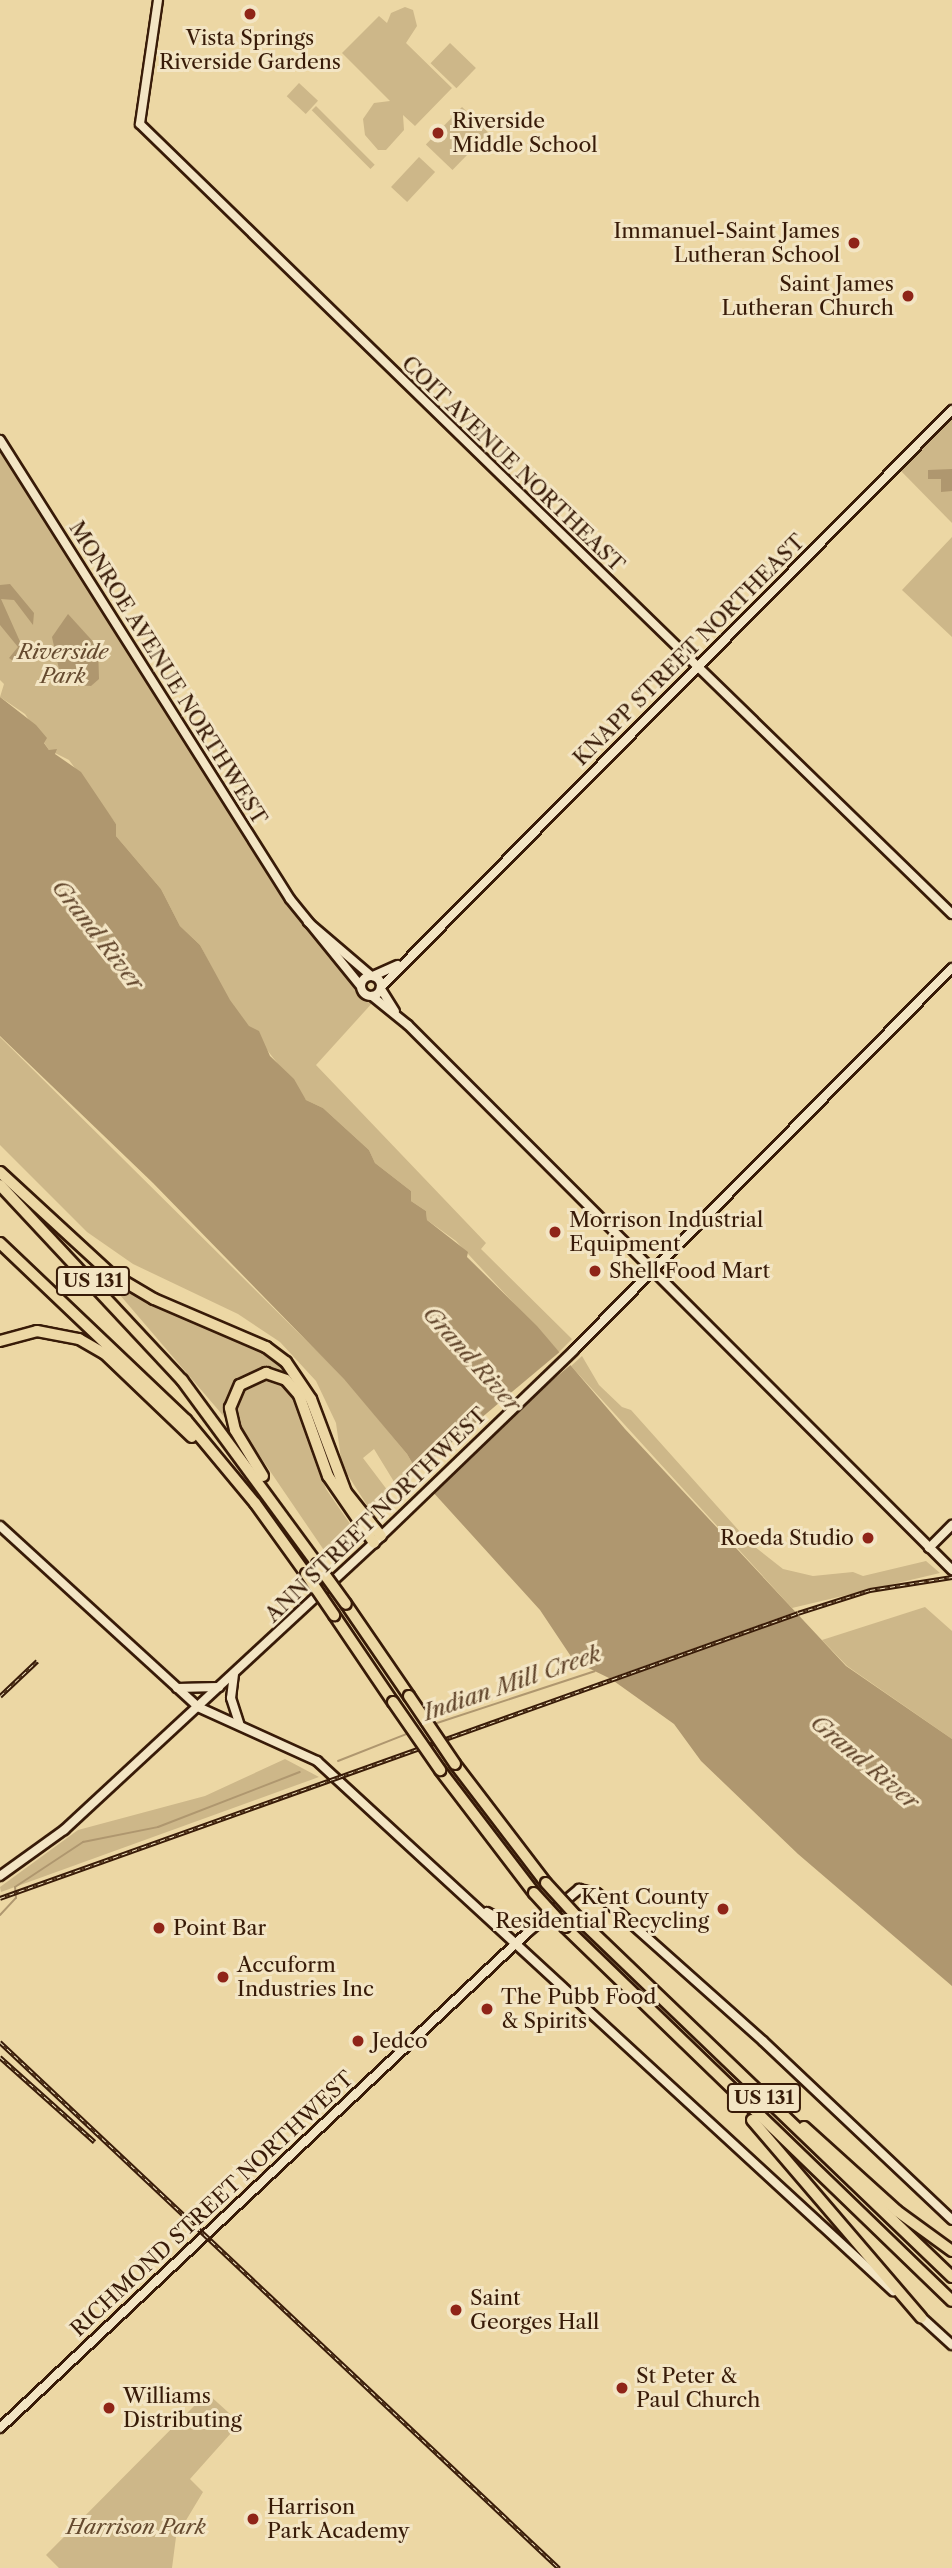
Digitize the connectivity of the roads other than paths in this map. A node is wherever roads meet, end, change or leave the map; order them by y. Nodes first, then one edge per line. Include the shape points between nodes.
1 (158, 0) edge
2 (952, 411) edge
3 (0, 440) edge
4 (695, 668) junction
5 (952, 914) edge
6 (404, 961) junction
7 (348, 963) junction
8 (952, 968) edge
9 (372, 976) junction
10 (360, 985) junction
11 (381, 988) junction
12 (372, 996) junction
13 (399, 1016) junction
14 (0, 1171) edge
15 (0, 1185) edge
16 (0, 1243) edge
17 (653, 1271) junction
18 (0, 1341) edge
19 (240, 1485) junction
20 (290, 1524) junction
21 (952, 1525) edge
22 (0, 1526) edge
23 (377, 1539) junction
24 (929, 1548) junction
25 (952, 1570) edge
26 (234, 1673) junction
27 (219, 1687) junction
28 (176, 1688) junction
29 (198, 1707) junction
30 (240, 1725) junction
31 (0, 1876) edge
32 (464, 1896) junction
33 (540, 1920) junction
34 (516, 1943) junction
35 (707, 2068) junction
36 (764, 2098) junction
37 (952, 2220) edge
38 (952, 2250) edge
39 (952, 2277) edge
40 (952, 2301) edge
41 (921, 2316) junction
42 (952, 2345) edge
43 (0, 2428) edge

1 - 4 street, COIT AVENUE NORTHEAST via 140,124
2 - 4 street, KNAPP STREET NORTHEAST
3 - 7 street, MONROE AVENUE NORTHWEST via 308,922
4 - 5 street, COIT AVENUE NORTHEAST
4 - 6 street, KNAPP STREET NORTHEAST
6 - 9 street
6 - 11 street
7 - 9 street, MONROE AVENUE NORTHWEST
7 - 10 street, MONROE AVENUE NORTHWEST
8 - 17 street, ANN STREET NORTHWEST
9 - 10 street
9 - 11 street, MONROE AVENUE NORTHWEST
10 - 12 street, MONROE AVENUE NORTHWEST via 363,993
11 - 12 street
11 - 13 street
12 - 13 street
13 - 17 street
14 - 23 highway via 110,1273 154,1299 266,1347 286,1362 311,1399 346,1492
15 - 20 highway, US 131 via 182,1380
16 - 19 highway, US 131 via 156,1388
17 - 23 street, ANN STREET NORTHWEST
17 - 24 street
18 - 19 highway via 49,1331 92,1345
19 - 35 highway, US 131, bridge via 440,1770 534,1893
20 - 23 highway via 231,1419 237,1389 259,1374 278,1375 299,1395 328,1476
20 - 36 highway, US 131, bridge via 455,1764 546,1883
21 - 24 street
22 - 28 street
23 - 26 street, ANN STREET NORTHWEST
24 - 25 street
26 - 27 street, ANN STREET NORTHWEST
26 - 30 street via 231,1698
27 - 28 street
27 - 29 street, ANN STREET NORTHWEST
28 - 29 street
29 - 30 street
29 - 31 street, ANN STREET NORTHWEST via 64,1830
30 - 32 street via 317,1761
32 - 33 street via 509,1924
32 - 34 street
33 - 34 street, RICHMOND STREET NORTHWEST
33 - 37 street, RICHMOND STREET NORTHWEST via 571,1893 586,1888 597,1893
34 - 41 street
34 - 43 street, RICHMOND STREET NORTHWEST
35 - 40 highway, US 131
35 - 41 highway
36 - 38 highway via 801,2124 897,2211
36 - 39 highway, US 131
41 - 42 street

